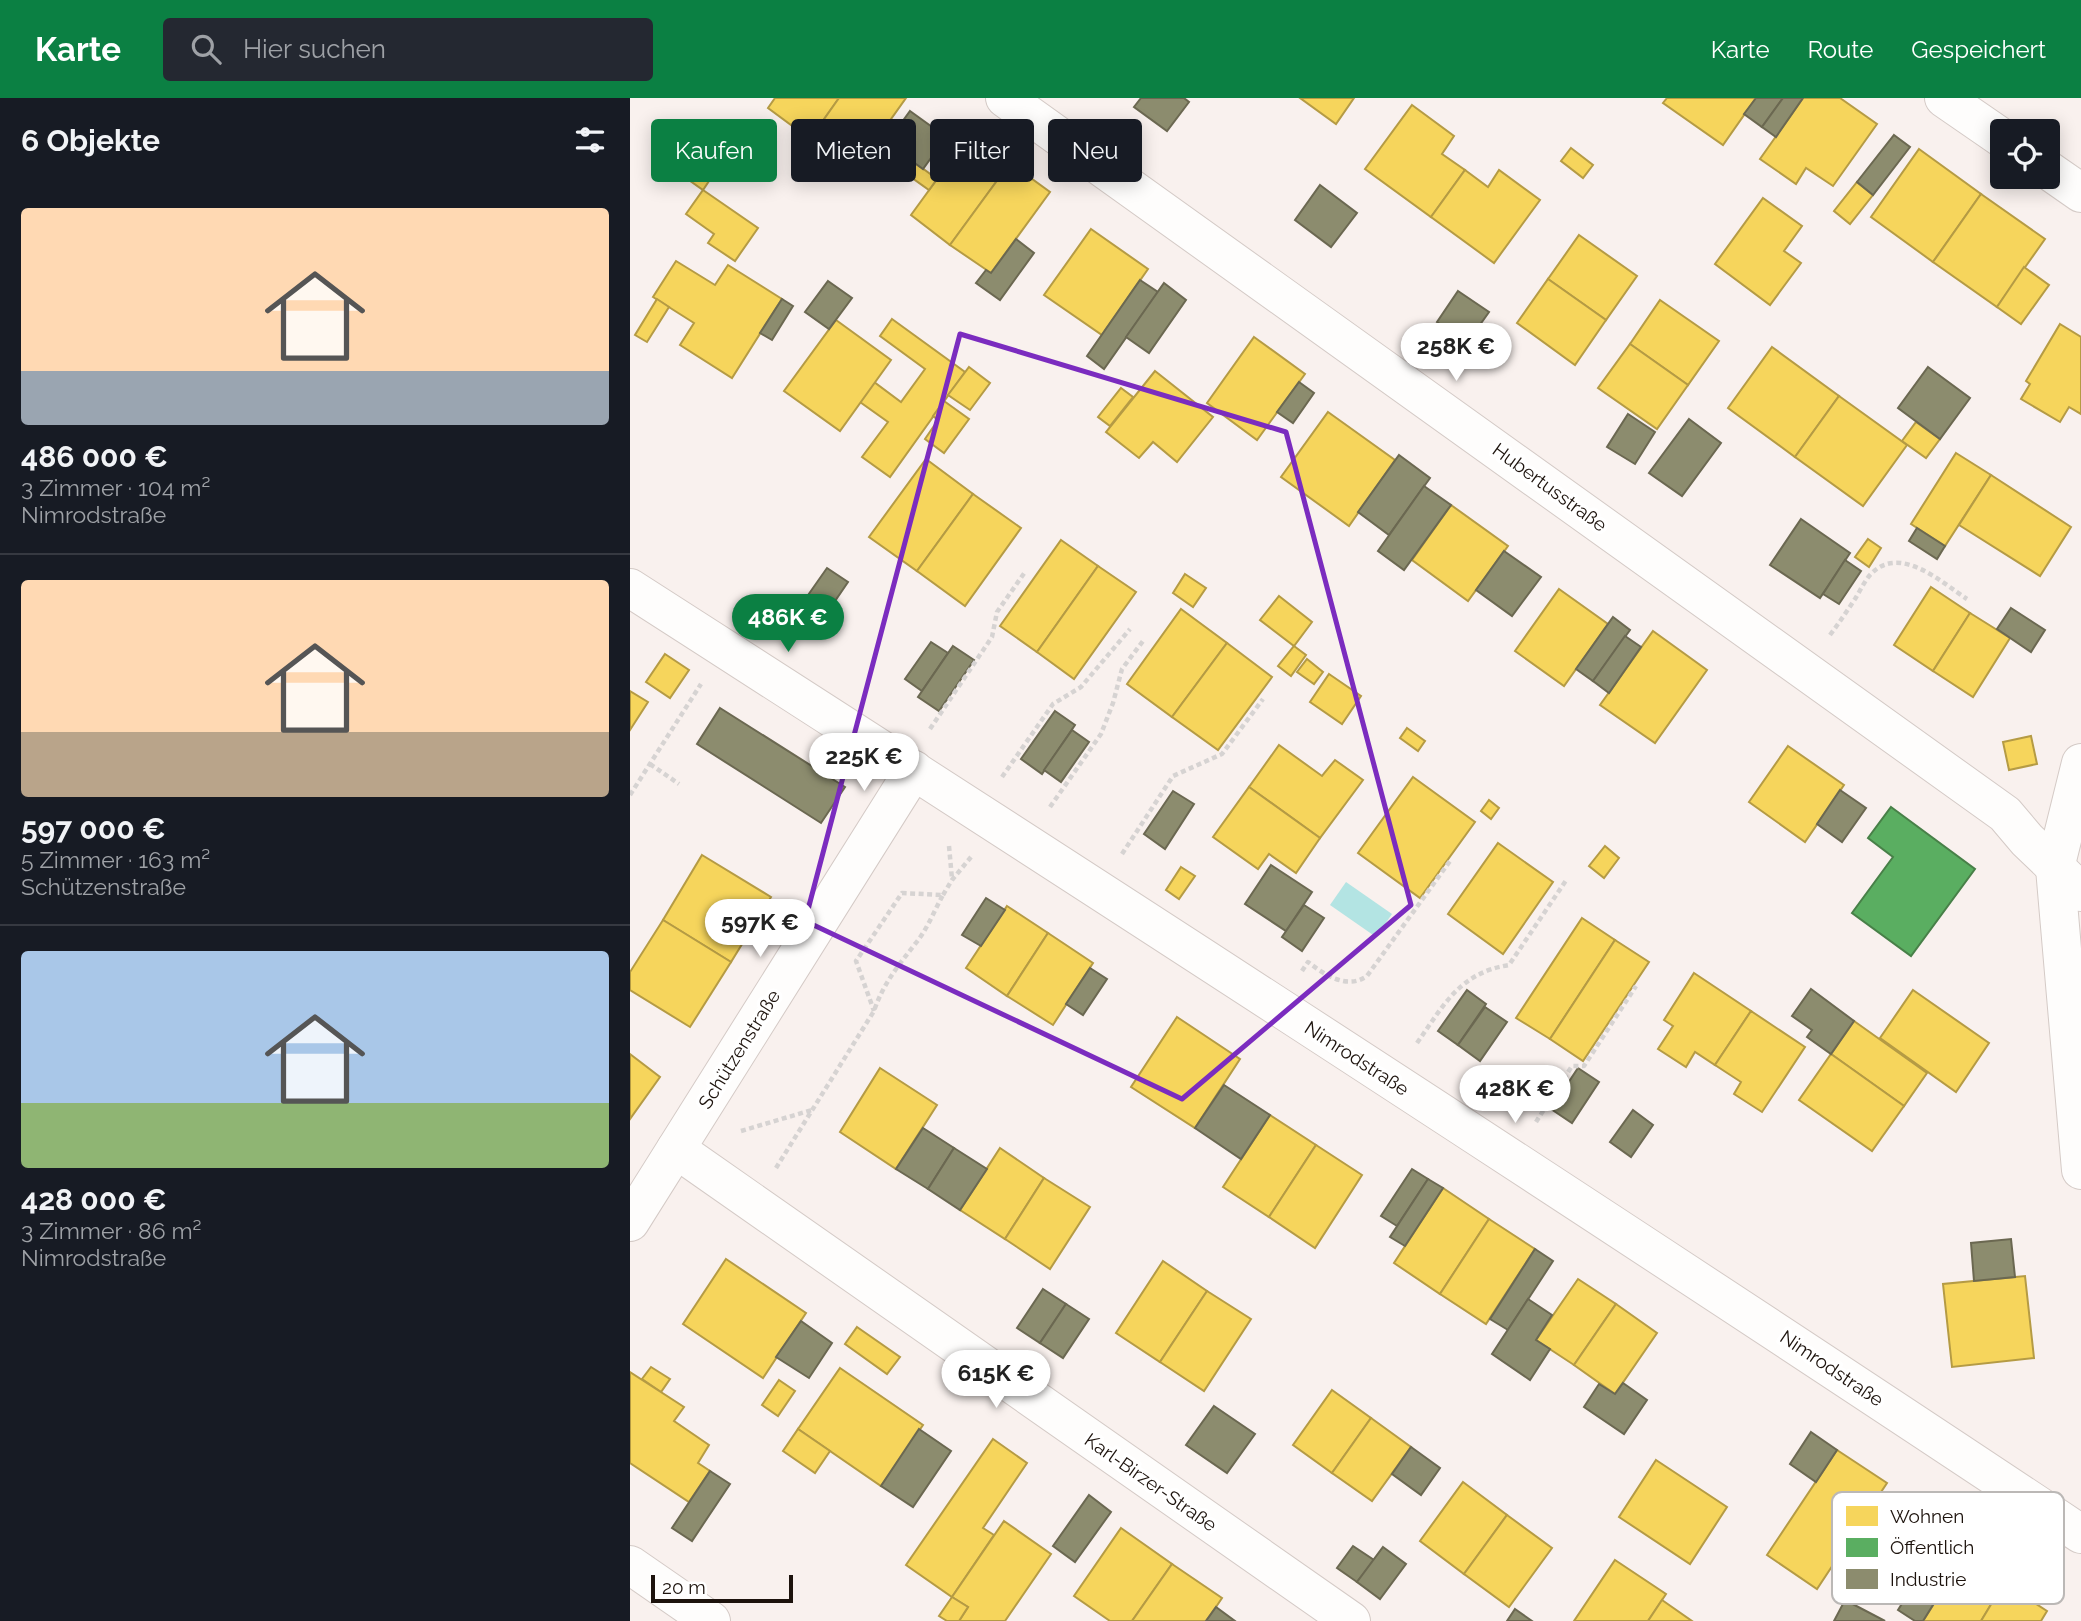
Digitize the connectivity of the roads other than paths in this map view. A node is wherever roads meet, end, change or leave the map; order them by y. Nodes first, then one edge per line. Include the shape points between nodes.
1 (1005, 98) edge
2 (1944, 98) edge
3 (1990, 130) edge
4 (2060, 178) edge
5 (2081, 193) edge
6 (630, 588) edge
7 (2081, 763) edge
8 (915, 770) junction
9 (2068, 880) edge
10 (676, 1149) junction
11 (2081, 1170) edge
12 (630, 1222) edge
13 (2018, 1492) edge
14 (2064, 1523) edge
15 (2081, 1534) edge
16 (630, 1565) edge
17 (712, 1621) edge
18 (1351, 1621) edge

1 - 9 street, Hubertusstraße via 2006,814
2 - 3 street
4 - 5 street
6 - 8 street, Nimrodstraße
7 - 9 street
8 - 10 street, Schützenstraße
8 - 13 street, Nimrodstraße
9 - 11 street
10 - 12 street, Schützenstraße
10 - 18 street, Karl-Birzer-Straße
14 - 15 street, Nimrodstraße
16 - 17 street

